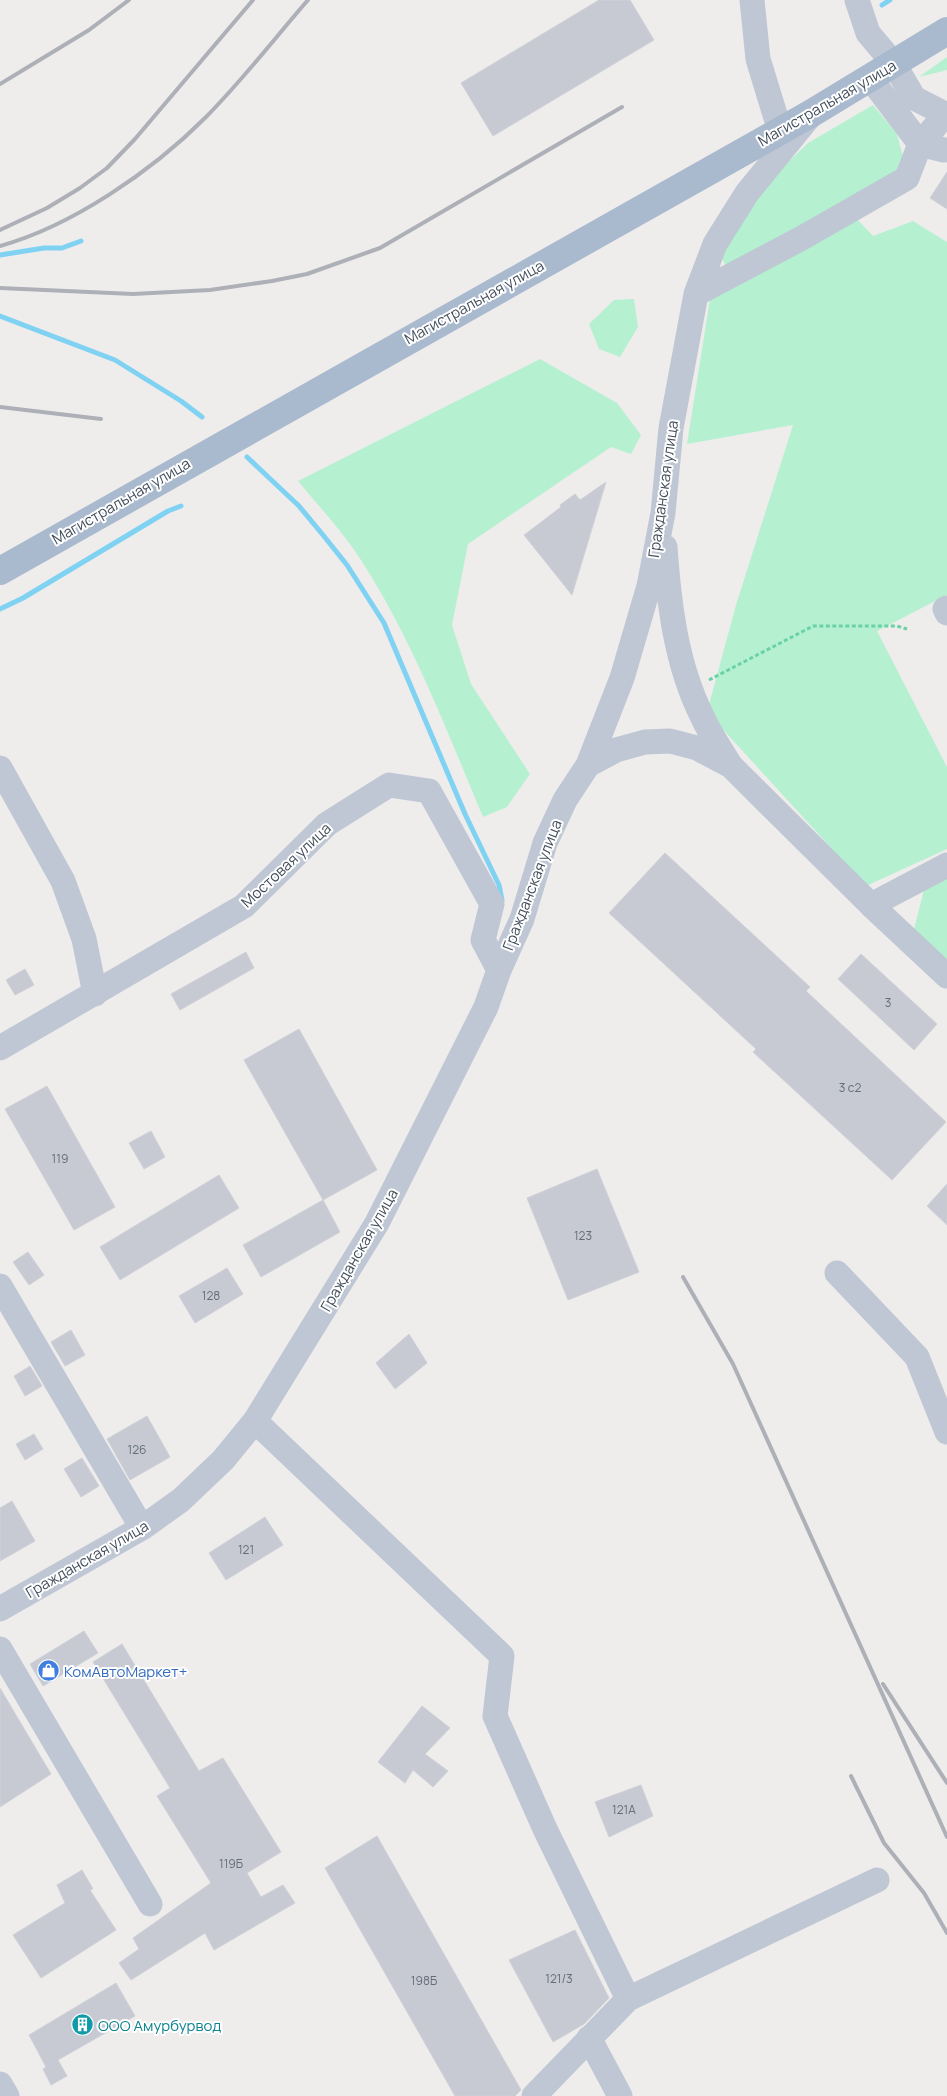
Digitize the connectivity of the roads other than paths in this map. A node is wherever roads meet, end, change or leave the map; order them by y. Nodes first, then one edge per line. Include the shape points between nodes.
1 (752, 0) edge
2 (857, 0) edge
3 (947, 32) edge
4 (894, 64) junction
5 (870, 78) junction
6 (812, 113) junction
7 (946, 115) edge
8 (780, 131) junction
9 (920, 144) junction
10 (944, 150) dead end
11 (696, 294) junction
12 (663, 513) junction
13 (0, 570) edge
14 (947, 608) edge
15 (947, 613) edge
16 (588, 765) junction
17 (731, 766) junction
18 (0, 768) edge
19 (947, 865) edge
20 (871, 905) junction
21 (499, 970) junction
22 (947, 976) edge
23 (95, 994) junction
24 (0, 1048) edge
25 (837, 1273) dead end
26 (0, 1286) edge
27 (255, 1421) junction
28 (947, 1432) edge
29 (142, 1528) junction
30 (0, 1609) edge
31 (0, 1648) edge
32 (877, 1880) dead end
33 (150, 1904) dead end
34 (628, 1999) junction
35 (589, 2038) junction
36 (0, 2084) edge
37 (6, 2096) edge
38 (534, 2096) edge
39 (620, 2096) edge

1 - 8 street via 758,59
2 - 4 street via 868,32
3 - 4 main road, Магистральная улица
4 - 5 main road, Магистральная улица
4 - 7 street via 914,98
5 - 6 main road, Магистральная улица
5 - 9 street
6 - 8 main road, Магистральная улица
6 - 11 street, Гражданская улица via 747,193 716,244
7 - 9 street
8 - 13 main road, Магистральная улица
9 - 10 street
9 - 11 street via 907,178
11 - 12 street, Гражданская улица via 671,428
12 - 16 street, Гражданская улица via 649,586 622,678
12 - 17 street via 669,596 681,661 701,716
14 - 15 street
16 - 17 street via 616,750 645,742 670,741 697,748
16 - 21 street, Гражданская улица via 565,800 545,843 522,919
17 - 20 street
18 - 23 street via 63,881 84,939
19 - 20 street
20 - 22 street
21 - 23 street, Мостовая улица via 483,940 492,904 429,791 389,785 327,824 244,906
21 - 27 street, Гражданская улица via 486,1007 377,1224
23 - 24 street, Мостовая улица
25 - 28 street via 917,1357
26 - 29 street
27 - 29 street, Гражданская улица via 223,1460 181,1500
27 - 34 street via 502,1656 495,1716 544,1829
29 - 30 street, Гражданская улица
31 - 33 street
32 - 34 street
34 - 35 street
35 - 38 street
35 - 39 street
36 - 37 street

